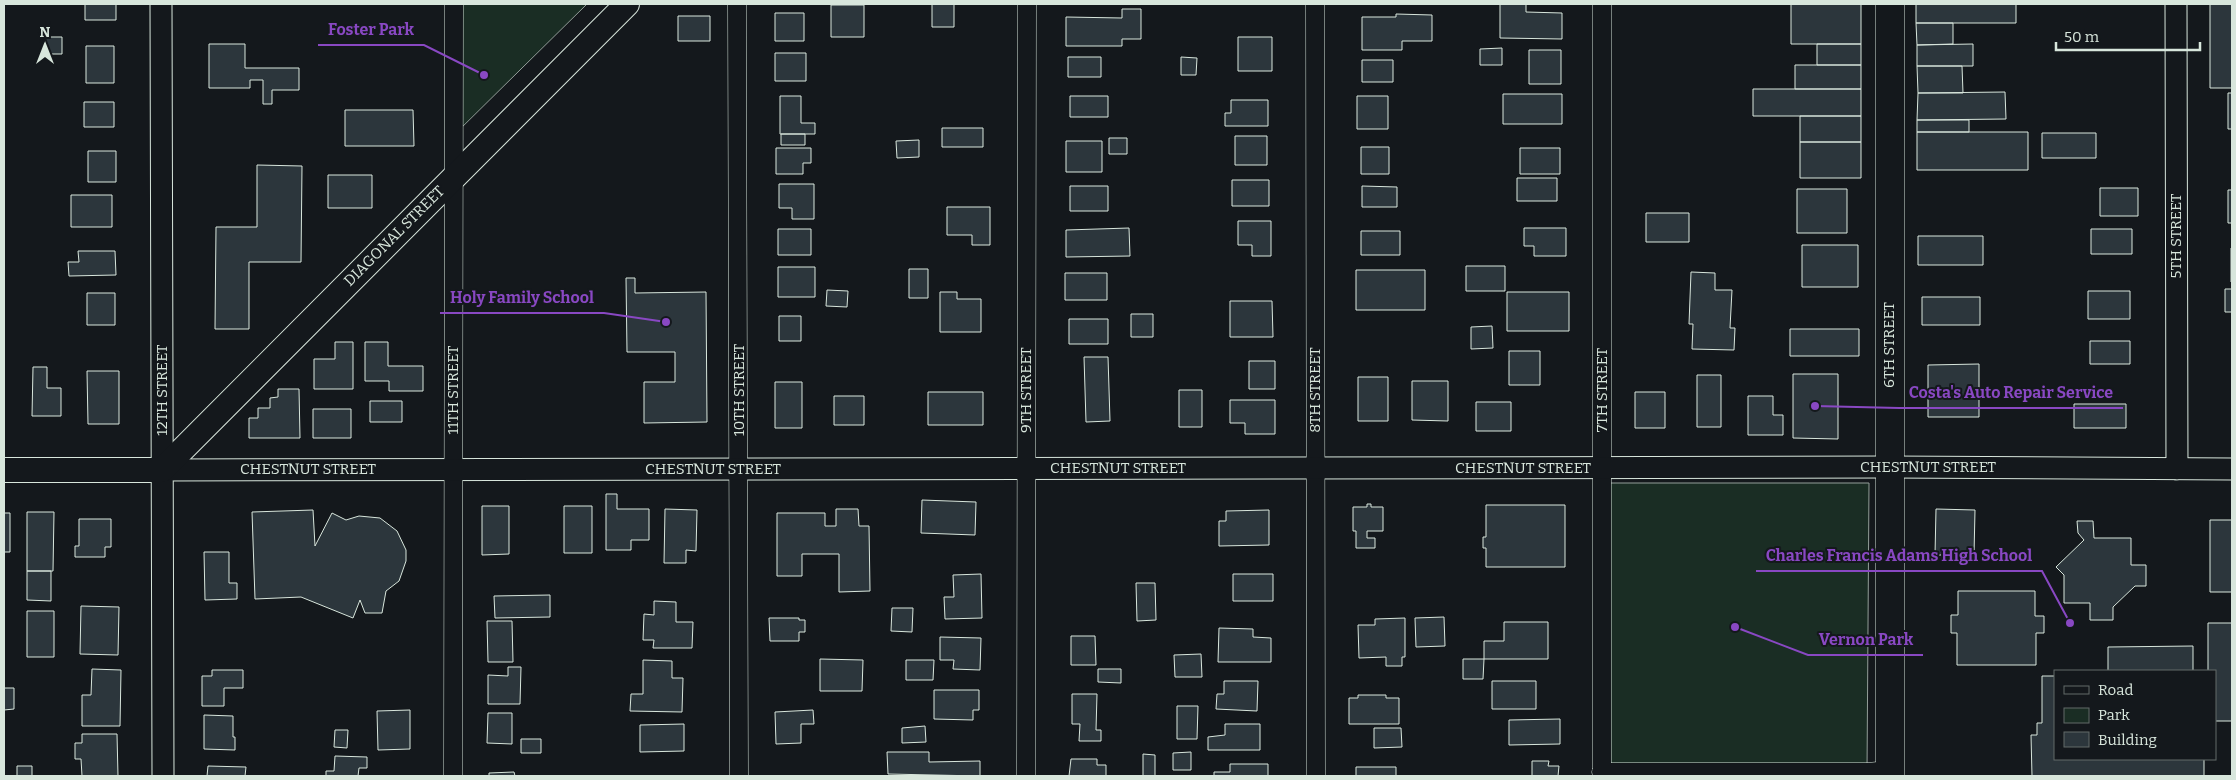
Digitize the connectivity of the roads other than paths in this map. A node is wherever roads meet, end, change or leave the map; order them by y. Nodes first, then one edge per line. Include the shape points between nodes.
1 (161, 4) edge
2 (454, 4) edge
3 (627, 4) edge
4 (738, 4) edge
5 (1027, 4) edge
6 (1315, 4) edge
7 (1602, 4) edge
8 (1890, 4) edge
9 (2176, 4) edge
10 (453, 176) junction
11 (1316, 467) junction
12 (1889, 467) junction
13 (1602, 468) junction
14 (453, 469) junction
15 (740, 469) junction
16 (1026, 469) junction
17 (2176, 469) junction
18 (2232, 469) edge
19 (4, 470) edge
20 (162, 470) junction
21 (1890, 773) edge
22 (1602, 774) edge
23 (163, 776) edge
24 (453, 776) edge
25 (739, 776) edge
26 (1026, 776) edge
27 (1316, 776) edge

1 - 20 street, 12TH STREET
2 - 10 street, 11TH STREET
3 - 10 main road, DIAGONAL STREET
4 - 15 street, 10TH STREET
5 - 16 street, 9TH STREET
6 - 11 street, 8TH STREET
7 - 13 street, 7TH STREET
8 - 12 main road, 6TH STREET
9 - 17 street, 5TH STREET
10 - 14 street, 11TH STREET
10 - 20 main road, DIAGONAL STREET
11 - 13 street, CHESTNUT STREET
11 - 16 street, CHESTNUT STREET
11 - 27 street, 8TH STREET
12 - 13 street, CHESTNUT STREET
12 - 17 street, CHESTNUT STREET
12 - 21 main road, 6TH STREET
13 - 22 street, 7TH STREET
14 - 15 street, CHESTNUT STREET
14 - 20 street, CHESTNUT STREET
14 - 24 street, 11TH STREET
15 - 16 street, CHESTNUT STREET
15 - 25 street, 10TH STREET
16 - 26 street, 9TH STREET
17 - 18 street, CHESTNUT STREET
19 - 20 main road, CHESTNUT STREET
20 - 23 street, 12TH STREET
21 - 22 street

